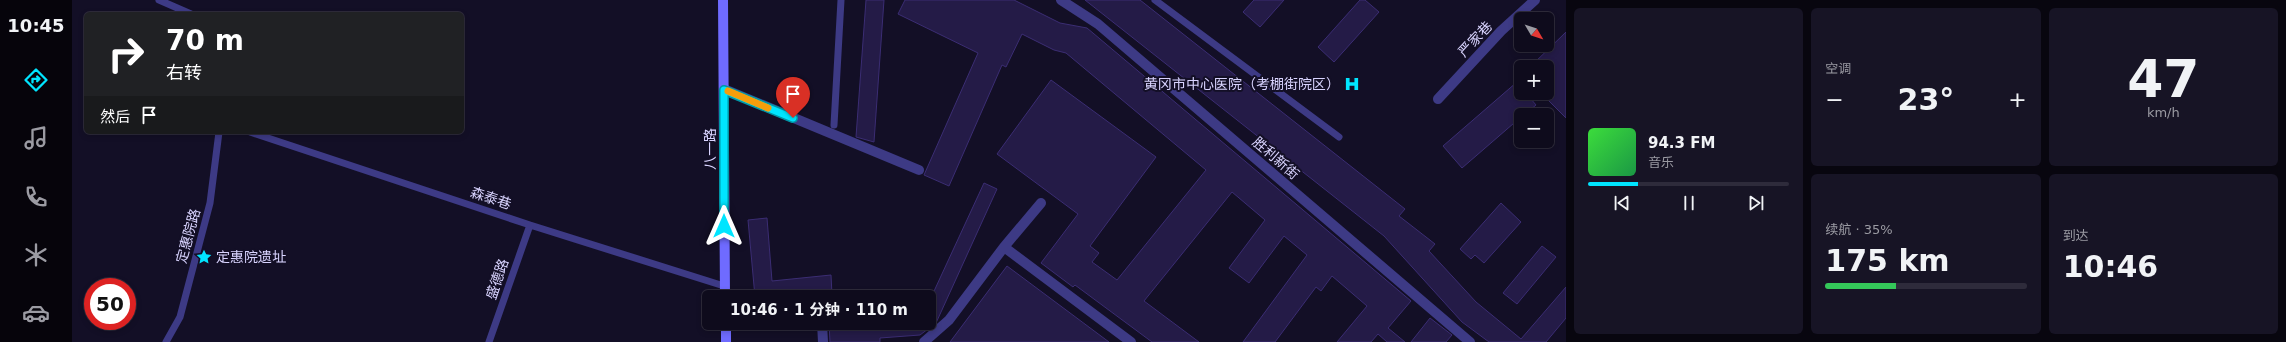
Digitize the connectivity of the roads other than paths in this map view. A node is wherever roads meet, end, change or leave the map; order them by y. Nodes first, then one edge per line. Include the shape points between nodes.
1 (159, 0) edge
2 (182, 0) edge
3 (723, 0) edge
4 (841, 0) edge
5 (1061, 0) edge
6 (1155, 0) edge
7 (1535, 0) edge
8 (177, 7) junction
9 (187, 12) edge
10 (724, 90) junction
11 (1438, 99) dead end
12 (834, 125) dead end
13 (219, 134) edge
14 (256, 134) edge
15 (1339, 137) dead end
16 (919, 170) dead end
17 (1041, 203) dead end
18 (530, 225) junction
19 (1004, 247) junction
20 (724, 286) junction
21 (724, 290) edge
22 (726, 330) edge
23 (822, 330) edge
24 (166, 342) edge
25 (489, 342) edge
26 (726, 342) edge
27 (823, 342) edge
28 (924, 342) edge
29 (1131, 342) edge
30 (1470, 342) edge

1 - 8 lane
2 - 8 lane
3 - 10 main road, 八一路
4 - 12 lane
5 - 30 street, 胜利新街 via 1098,24
6 - 15 lane via 1276,86
7 - 11 street, 严家巷 via 1501,31
8 - 9 lane
10 - 16 street
10 - 20 main road, 八一路
13 - 24 lane, 定惠院路 via 210,203 180,317
14 - 18 lane, 森泰巷
17 - 19 street
18 - 20 lane, 森泰巷
18 - 25 lane, 盛德路
19 - 28 street via 949,320
19 - 29 street
20 - 21 main road, 八一路
22 - 26 main road
23 - 27 street

